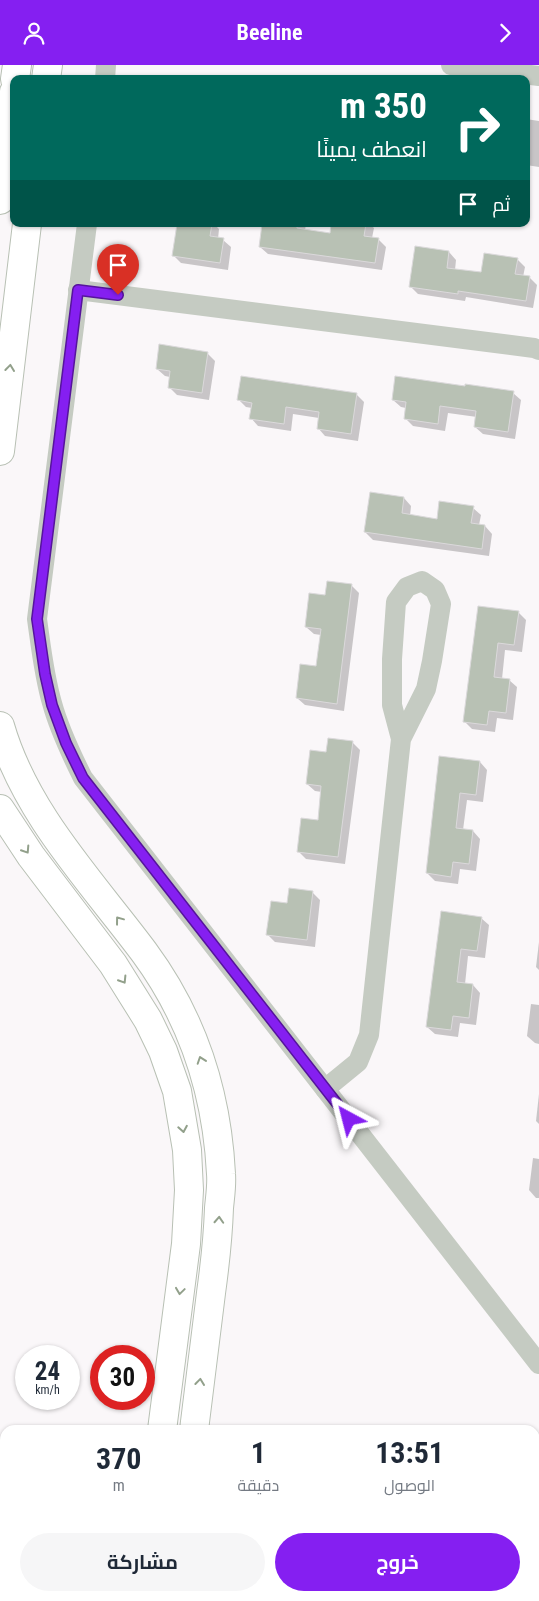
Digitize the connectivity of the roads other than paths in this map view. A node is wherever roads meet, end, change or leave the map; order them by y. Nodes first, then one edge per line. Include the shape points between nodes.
1 (451, 65) edge
2 (539, 76) edge
3 (10, 123) edge
4 (0, 200) edge
5 (27, 227) edge
6 (87, 227) edge
7 (78, 290) junction
8 (537, 348) edge
9 (0, 451) edge
10 (0, 726) edge
11 (400, 739) junction
12 (0, 809) edge
13 (325, 1089) junction
14 (539, 1364) edge
15 (163, 1425) edge
16 (195, 1425) edge

1 - 2 street
3 - 4 main road
9 -> 5 main road
6 - 7 street
7 - 8 street
7 - 13 street via 37,619 52,705 83,778
16 -> 10 main road via 217,1246 221,1176 218,1131 203,1065 180,1009 145,954 64,848 25,789
11 - 11 street via 426,689 441,604 435,590 422,581 407,587 396,601 392,705
11 - 13 street via 369,1035 358,1062
12 -> 15 main road via 31,856 113,964 148,1019 177,1091 187,1150 188,1199 186,1245
13 - 14 street

